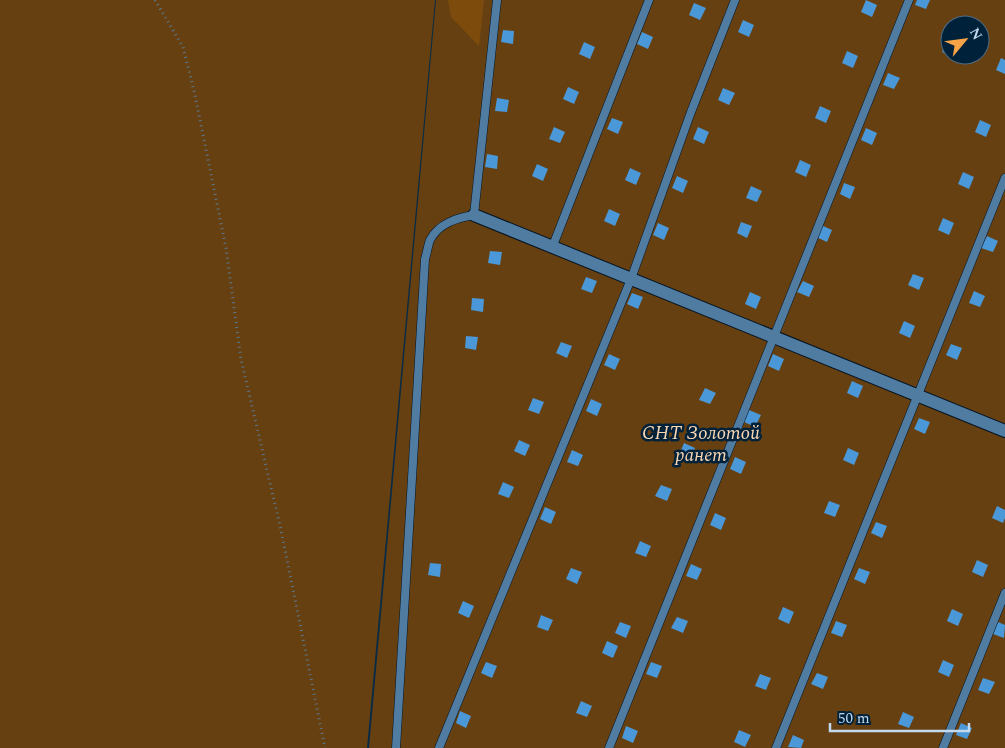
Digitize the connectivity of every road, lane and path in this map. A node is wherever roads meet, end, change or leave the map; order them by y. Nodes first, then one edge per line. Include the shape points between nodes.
1 (155, 0) edge
2 (497, 0) edge
3 (649, 0) edge
4 (735, 0) edge
5 (909, 0) edge
6 (1005, 178) edge
7 (474, 216) junction
8 (552, 248) junction
9 (631, 279) junction
10 (774, 337) junction
11 (918, 396) junction
12 (1005, 431) edge
13 (1005, 593) edge
14 (325, 748) edge
15 (396, 748) edge
16 (439, 748) edge
17 (609, 748) edge
18 (776, 748) edge
19 (942, 748) edge

1 - 14 path via 183,47 195,95 226,248 241,359 281,530
2 - 7 lane
3 - 8 lane
4 - 9 lane
5 - 10 lane
6 - 11 lane
7 - 8 street
7 - 15 lane via 456,218 441,228 431,240 425,259
8 - 9 street
9 - 10 street
9 - 16 lane
10 - 11 street
10 - 17 lane
11 - 12 street
11 - 18 lane
13 - 19 lane

